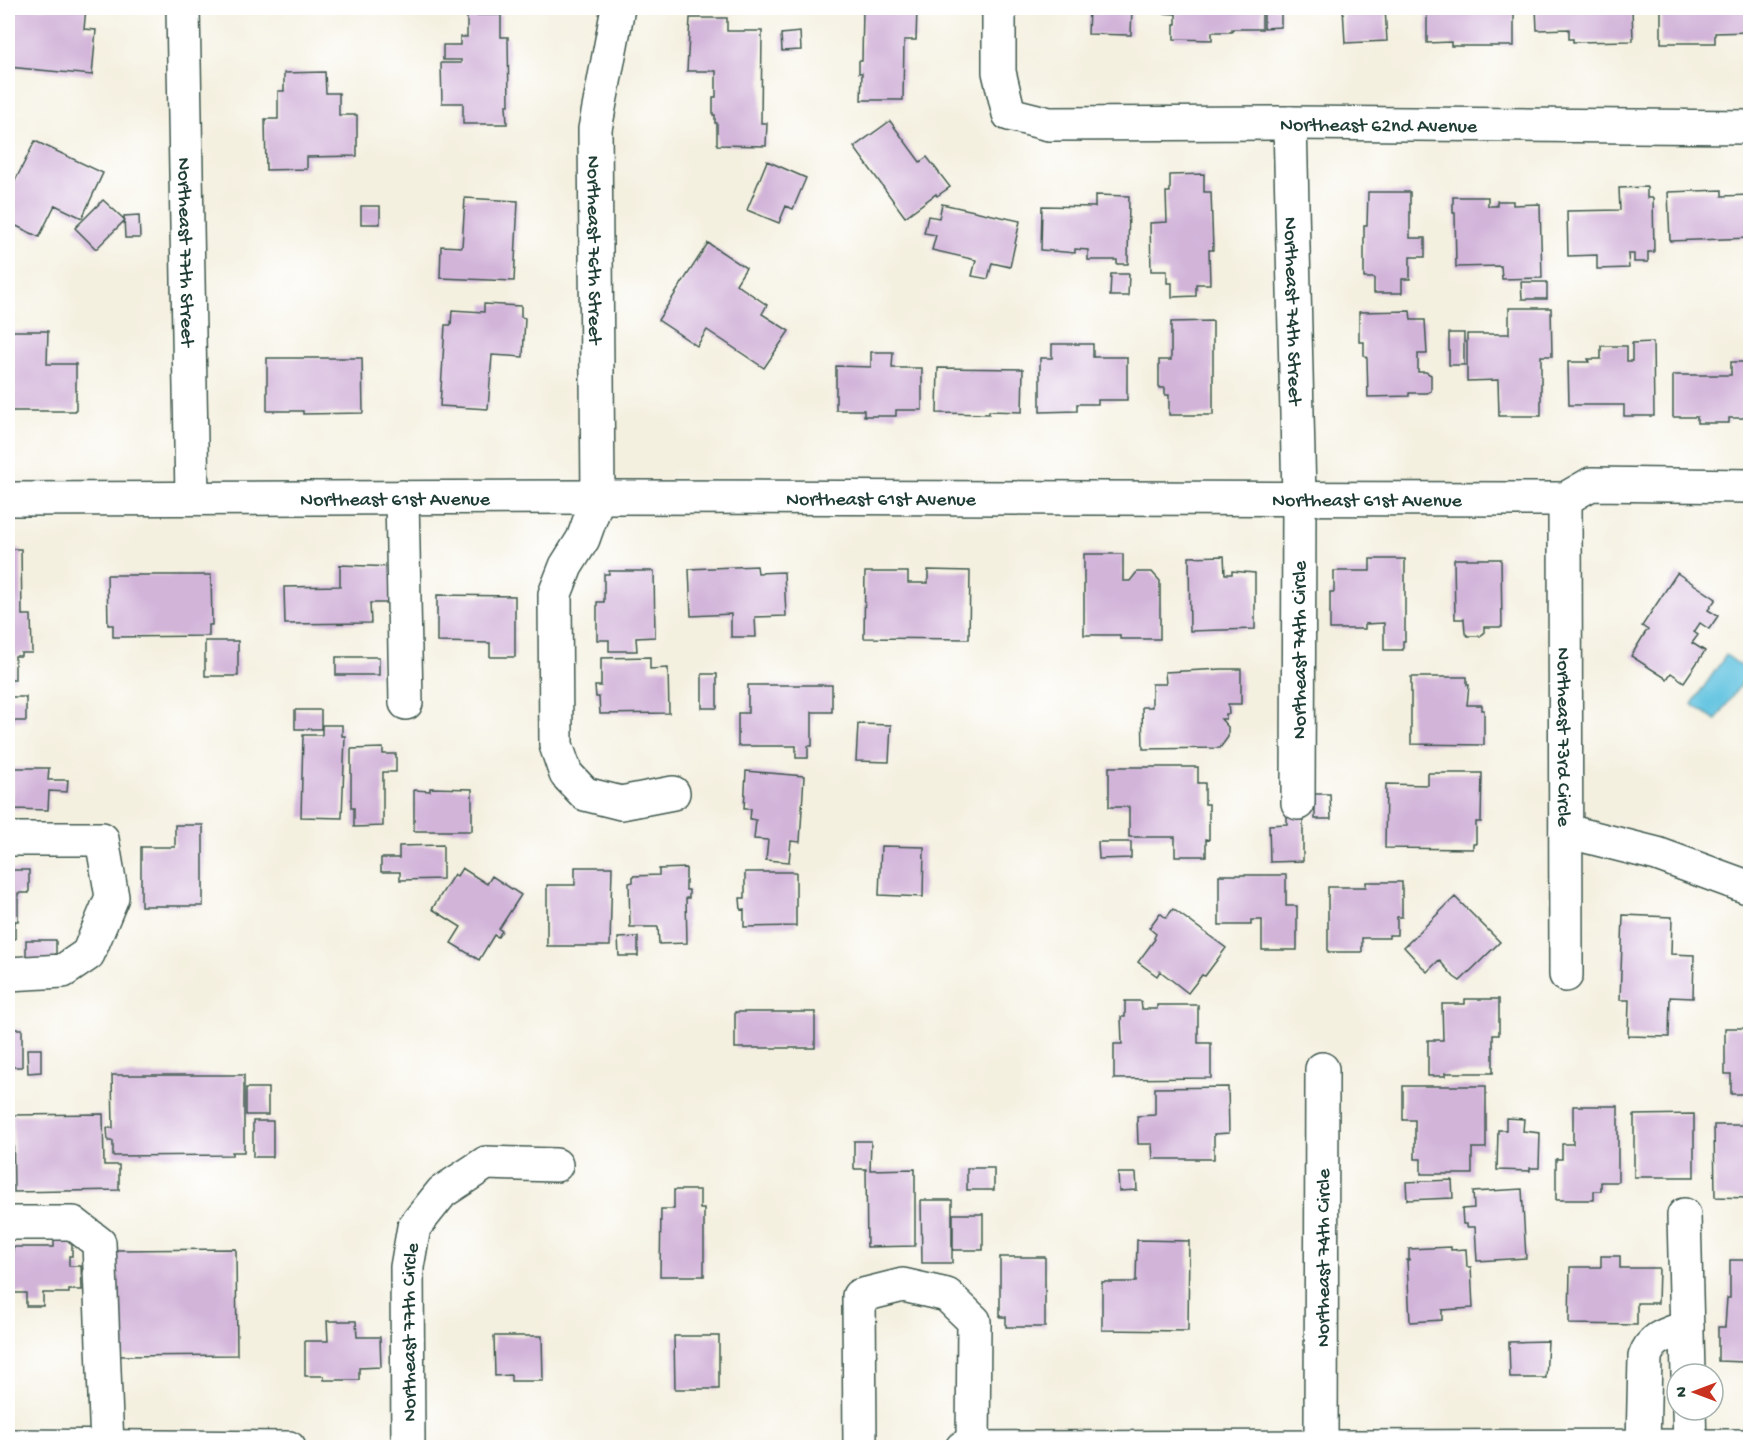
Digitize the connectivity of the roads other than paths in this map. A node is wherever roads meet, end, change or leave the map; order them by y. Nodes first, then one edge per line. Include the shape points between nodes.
1 (183, 8) edge
2 (618, 8) edge
3 (999, 8) edge
4 (1290, 123) junction
5 (1750, 127) edge
6 (1750, 486) edge
7 (192, 497) junction
8 (402, 497) junction
9 (598, 497) junction
10 (1299, 497) junction
11 (8, 498) edge
12 (1565, 499) junction
13 (406, 703) dead end
14 (673, 793) dead end
15 (1298, 802) dead end
16 (1566, 831) junction
17 (8, 839) edge
18 (1750, 888) edge
19 (8, 974) edge
20 (1566, 975) dead end
21 (1322, 1069) dead end
22 (556, 1165) dead end
23 (1684, 1215) dead end
24 (8, 1223) edge
25 (1687, 1327) junction
26 (1688, 1362) edge
27 (1689, 1422) edge
28 (8, 1446) edge
29 (107, 1446) junction
30 (1321, 1446) edge
31 (1643, 1446) edge
32 (1690, 1446) edge
33 (1750, 1446) edge
34 (973, 1447) edge
35 (1071, 1447) edge
36 (290, 1448) edge
37 (408, 1448) edge
38 (860, 1448) edge
39 (962, 1448) edge

1 - 7 street, Northeast 77th Street
2 - 9 street, Northeast 76th Street via 595,129
3 - 4 street, Northeast 62nd Avenue via 999,72 1009,114 1048,124
4 - 5 street, Northeast 62nd Avenue
4 - 10 street, Northeast 74th Street
6 - 12 street, Northeast 61st Avenue via 1592,484
7 - 8 street, Northeast 61st Avenue
7 - 11 street, Northeast 61st Avenue
8 - 9 street, Northeast 61st Avenue
8 - 13 street
9 - 10 street, Northeast 61st Avenue
9 - 14 street, Northeast 76th Street via 583,540 566,566 555,594 556,744 566,774 585,794 621,802
10 - 12 street, Northeast 61st Avenue
10 - 15 street, Northeast 74th Circle
12 - 16 street, Northeast 73rd Circle
16 - 18 street via 1657,854
16 - 20 street, Northeast 73rd Circle
17 - 19 street via 102,839 112,897 88,954 63,971
21 - 30 street, Northeast 74th Circle
22 - 37 street, Northeast 77th Circle via 486,1163 442,1192 414,1227 407,1267
23 - 25 street
24 - 29 street via 73,1223 99,1243
25 - 26 street
25 - 31 street via 1648,1346
27 - 32 street
28 - 29 street
29 - 36 street
30 - 31 street
30 - 35 street
31 - 32 street
32 - 33 street
34 - 35 street
34 - 38 street via 975,1321 947,1295 903,1285 859,1296
34 - 39 street

